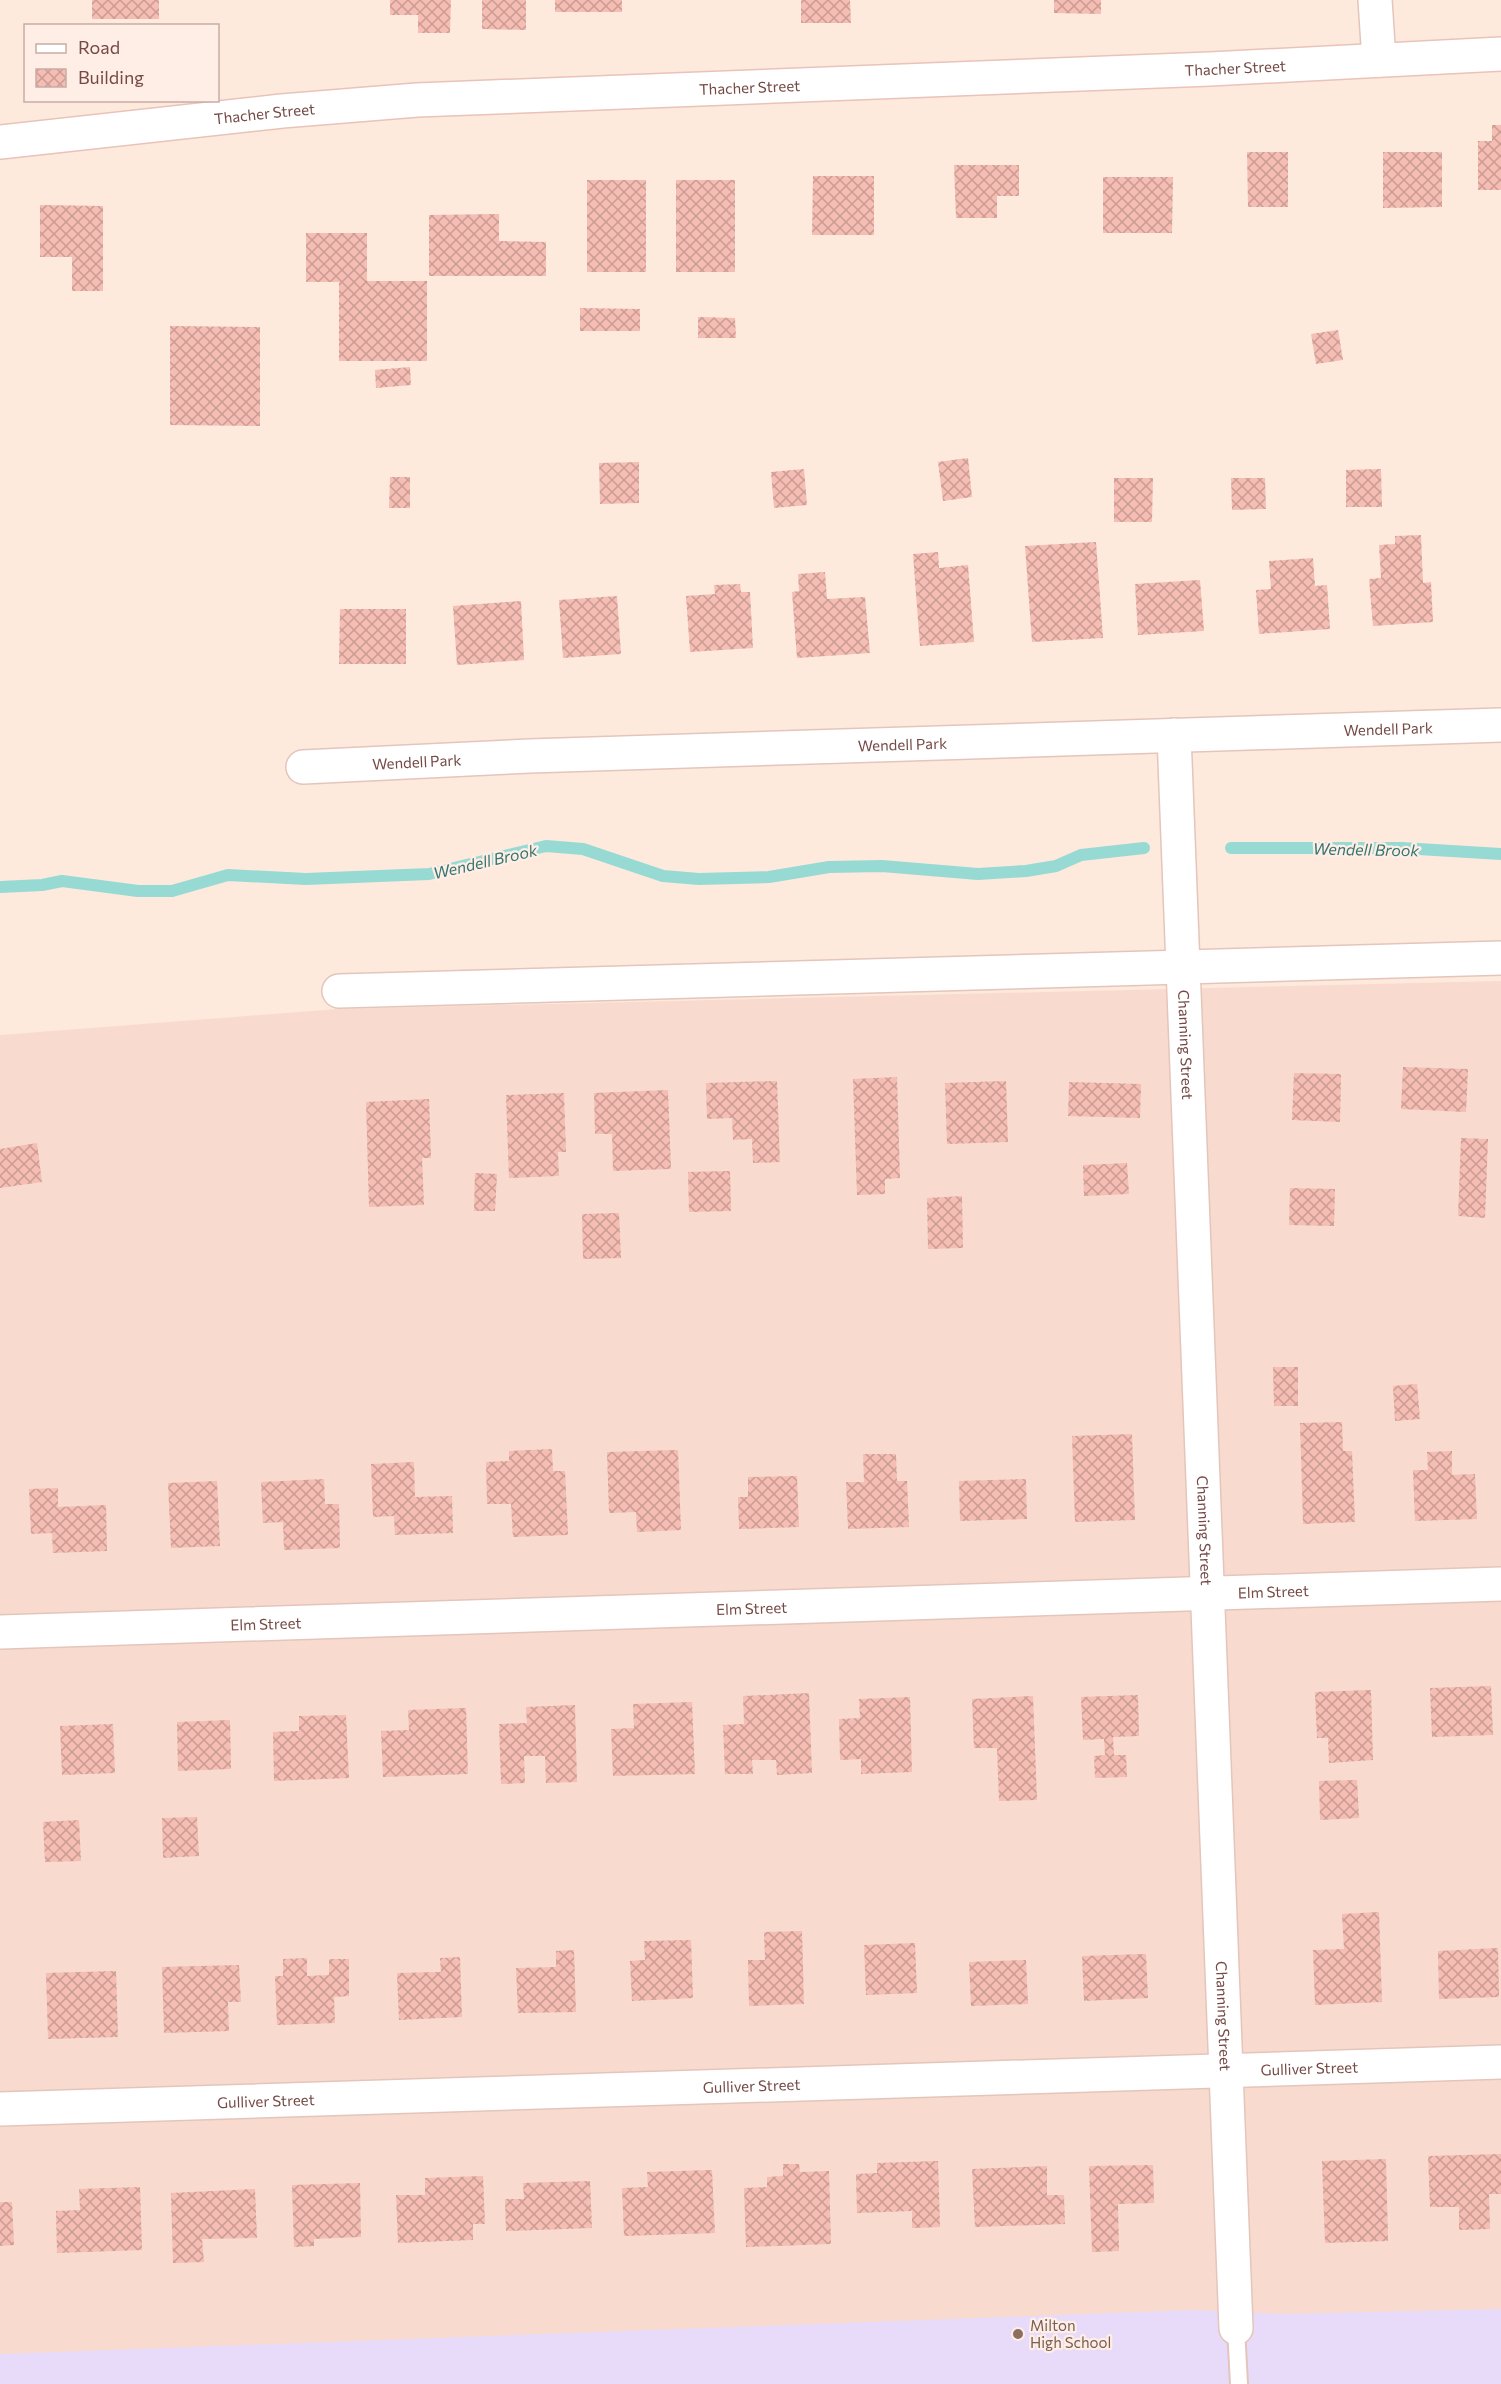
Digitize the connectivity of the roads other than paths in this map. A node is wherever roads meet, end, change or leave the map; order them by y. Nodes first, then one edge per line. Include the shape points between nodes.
1 (1375, 0) edge
2 (1501, 54) edge
3 (1379, 60) junction
4 (0, 142) edge
5 (1501, 725) edge
6 (1174, 735) junction
7 (303, 767) dead end
8 (1501, 957) edge
9 (1183, 967) junction
10 (339, 991) dead end
11 (1501, 1584) edge
12 (1208, 1593) junction
13 (0, 1632) edge
14 (1501, 2062) edge
15 (1226, 2071) junction
16 (0, 2109) edge
17 (1236, 2328) joint
18 (1239, 2384) edge

1 - 3 street
2 - 3 street, Thacher Street
3 - 4 street, Thacher Street via 417,100
5 - 6 street, Wendell Park
6 - 7 street, Wendell Park
6 - 9 street, Channing Street
8 - 9 street
9 - 10 street
9 - 12 street, Channing Street
11 - 12 street, Elm Street
12 - 13 street, Elm Street
12 - 15 street, Channing Street
14 - 15 street, Gulliver Street
15 - 16 street, Gulliver Street
15 - 17 street, Channing Street
17 - 18 lane

